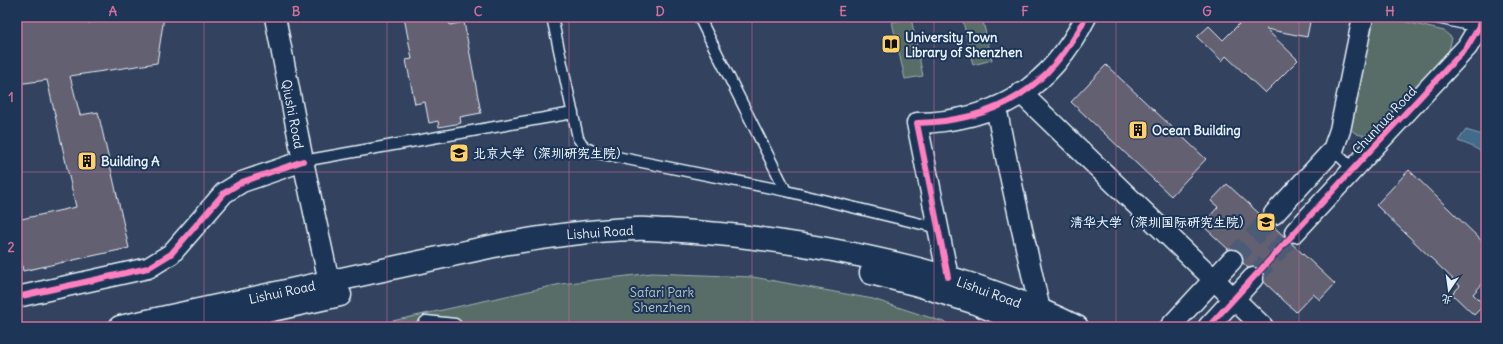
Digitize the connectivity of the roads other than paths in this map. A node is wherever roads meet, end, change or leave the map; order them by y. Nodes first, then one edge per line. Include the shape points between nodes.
1 (275, 17) edge
2 (552, 17) edge
3 (699, 17) edge
4 (1086, 17) edge
5 (1363, 17) edge
6 (1432, 17) edge
7 (1480, 22) edge
8 (1021, 93) junction
9 (996, 107) junction
10 (573, 113) junction
11 (1333, 150) junction
12 (303, 161) junction
13 (1353, 169) junction
14 (786, 191) junction
15 (1274, 214) tunnel mouth
16 (938, 228) junction
17 (1295, 232) tunnel mouth
18 (1232, 260) tunnel mouth
19 (948, 277) junction
20 (1253, 278) tunnel mouth
21 (1214, 279) junction
22 (328, 282) junction
23 (17, 296) edge
24 (1234, 299) junction
25 (1037, 319) edge
26 (120, 327) edge
27 (195, 327) edge
28 (420, 327) edge
29 (458, 327) edge
30 (1077, 327) edge
31 (1170, 327) edge
32 (1208, 327) edge
33 (1263, 327) edge

1 - 12 street, Qiushi Road
2 - 10 lane
3 - 14 lane
4 - 8 street via 1074,40 1053,67
5 - 11 street, Chunhua Road via 1340,130
6 - 7 lane
7 - 13 street, Chunhua Road via 1467,48
8 - 9 street
8 - 21 street
9 - 16 street via 958,120 917,123
9 - 25 street
10 - 12 lane
10 - 14 lane via 578,138 584,146 597,153
11 - 13 lane
11 - 15 street, Chunhua Road
12 - 22 street, Qiushi Road
12 - 23 street via 242,182 224,193 171,254 148,268
13 - 17 street, Chunhua Road
14 - 16 lane
16 - 19 street
18 - 21 street
19 - 22 main road, Lishui Road via 847,252 794,243 714,232 635,229 565,234 503,244
19 - 25 main road, Lishui Road
20 - 24 street
21 - 24 street
21 - 31 street
22 - 26 main road, Lishui Road
24 - 32 street
24 - 33 street
25 - 27 main road, Lishui Road via 852,267 711,246 637,243 570,248 507,258
25 - 30 main road, Lishui Road
28 - 29 lane via 426,321 455,324

